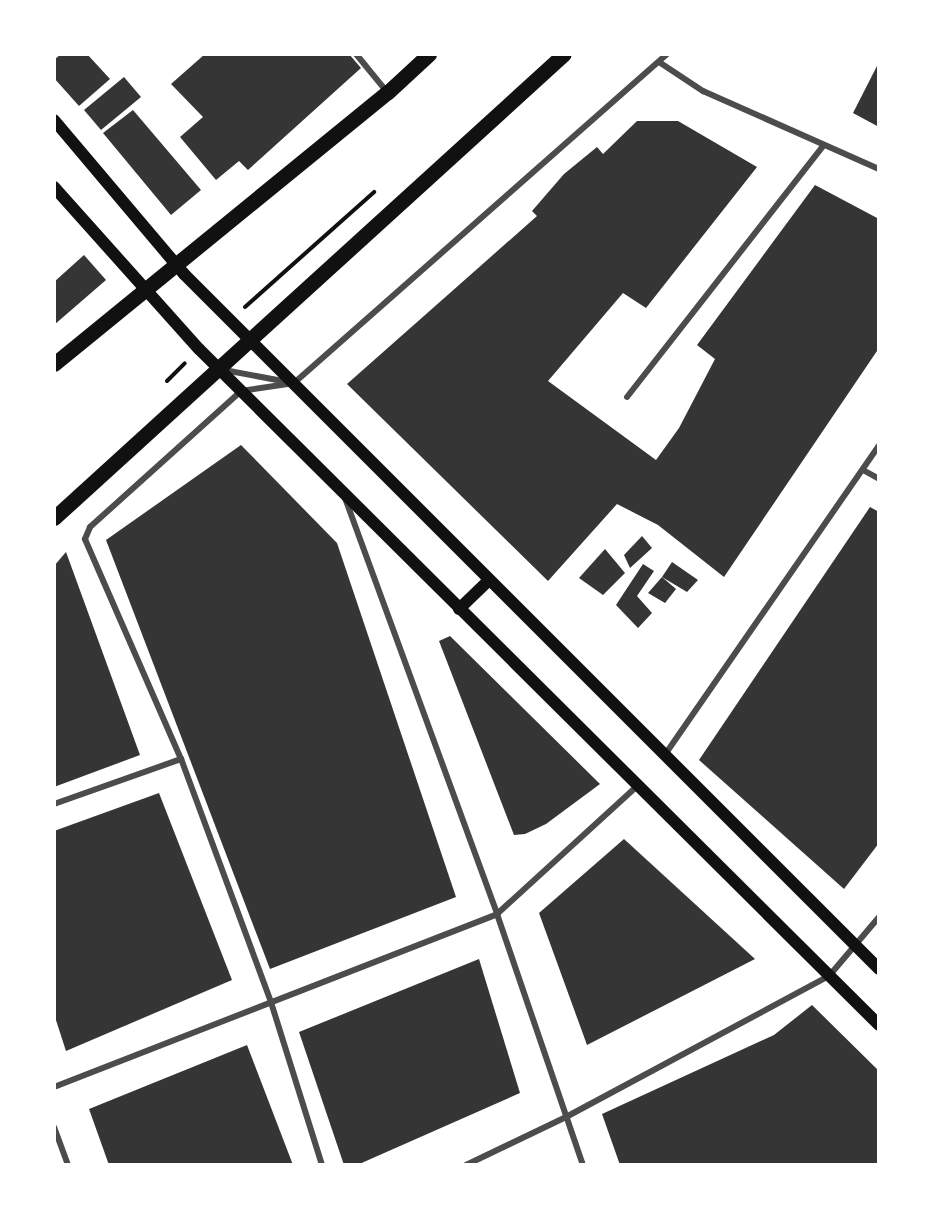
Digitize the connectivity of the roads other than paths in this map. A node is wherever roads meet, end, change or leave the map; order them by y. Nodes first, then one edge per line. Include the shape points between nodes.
1 (356, 54) edge
2 (429, 54) edge
3 (564, 54) edge
4 (667, 54) edge
5 (659, 62) junction
6 (388, 92) junction
7 (54, 120) edge
8 (823, 146) junction
9 (879, 169) edge
10 (54, 187) edge
11 (174, 264) junction
12 (143, 289) junction
13 (250, 341) junction
14 (54, 363) edge
15 (219, 369) junction
16 (294, 383) junction
17 (241, 392) junction
18 (627, 397) dead end
19 (879, 446) edge
20 (863, 470) junction
21 (879, 479) edge
22 (343, 492) junction
23 (54, 518) edge
24 (488, 581) junction
25 (459, 609) junction
26 (663, 757) junction
27 (181, 759) junction
28 (636, 787) junction
29 (54, 804) edge
30 (497, 914) junction
31 (879, 917) edge
32 (856, 946) junction
33 (879, 969) edge
34 (830, 975) junction
35 (272, 1002) junction
36 (879, 1025) edge
37 (54, 1087) edge
38 (566, 1117) junction
39 (54, 1127) edge
40 (68, 1165) edge
41 (322, 1165) edge
42 (466, 1165) edge
43 (583, 1165) edge

1 - 6 street
2 - 6 main road
3 - 13 main road
4 - 5 street
5 - 8 street via 703,91
5 - 16 street
6 - 11 main road
7 - 11 main road
8 - 9 street
8 - 18 street
10 - 12 main road
11 - 12 main road
11 - 13 main road
12 - 14 main road
12 - 15 main road
13 - 15 main road
13 - 16 main road
15 - 16 street
15 - 17 main road
15 - 23 main road
16 - 17 street
16 - 24 main road
17 - 22 main road
17 - 27 street via 90,527 85,539
19 - 20 street
20 - 21 street
20 - 26 street
22 - 25 main road
22 - 30 street
24 - 25 main road
24 - 26 main road
25 - 28 main road
26 - 32 main road
27 - 29 street
27 - 35 street
28 - 30 street
28 - 34 main road
30 - 35 street
30 - 38 street
31 - 32 street
32 - 33 main road
32 - 34 street
34 - 36 main road
34 - 38 street
35 - 37 street
35 - 41 street
38 - 42 street
38 - 43 street
39 - 40 street

